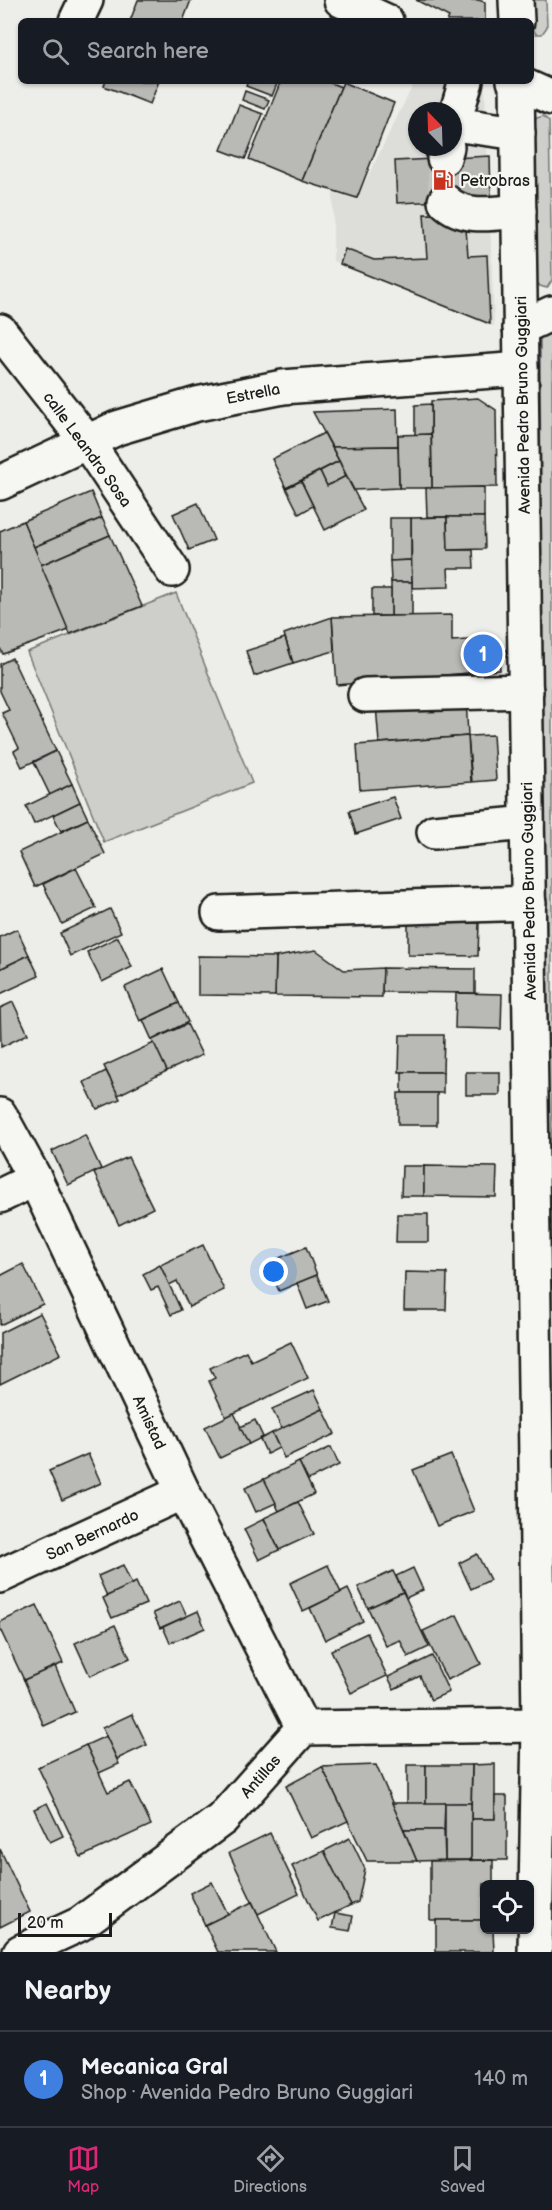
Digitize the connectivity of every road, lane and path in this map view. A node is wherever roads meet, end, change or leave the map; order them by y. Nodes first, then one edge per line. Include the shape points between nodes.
1 (86, 0) edge
2 (341, 0) edge
3 (516, 0) edge
4 (77, 18) edge
5 (380, 18) edge
6 (517, 18) edge
7 (465, 84) edge
8 (516, 84) edge
9 (522, 84) edge
10 (552, 98) edge
11 (460, 102) edge
12 (462, 126) edge
13 (518, 134) junction
14 (445, 201) dead end
15 (519, 211) junction
16 (552, 313) edge
17 (520, 328) junction
18 (0, 331) edge
19 (521, 369) junction
20 (87, 442) junction
21 (0, 483) edge
22 (172, 570) dead end
23 (526, 691) junction
24 (365, 695) dead end
25 (527, 823) junction
26 (434, 832) dead end
27 (529, 903) junction
28 (219, 913) dead end
29 (0, 1115) edge
30 (35, 1179) junction
31 (0, 1196) edge
32 (544, 1459) edge
33 (183, 1492) junction
34 (0, 1576) edge
35 (538, 1725) junction
36 (303, 1728) junction
37 (20, 1952) edge
38 (535, 1952) edge

1 - 4 street
2 - 5 street
3 - 6 street
7 - 11 street
8 - 13 street, Avenida Pedro Bruno Guggiari
9 - 10 street
12 - 13 street
13 - 15 street, Avenida Pedro Bruno Guggiari
14 - 15 street via 471,214
15 - 17 street, Avenida Pedro Bruno Guggiari
16 - 17 street
17 - 19 street, Avenida Pedro Bruno Guggiari
18 - 20 street, calle Leandro Sosa
19 - 20 street, Estrella via 283,387 197,404 117,428
19 - 23 street, Avenida Pedro Bruno Guggiari
20 - 21 street, Estrella
20 - 22 street, calle Leandro Sosa
23 - 24 street
23 - 25 street, Avenida Pedro Bruno Guggiari
25 - 26 street
25 - 27 street, Avenida Pedro Bruno Guggiari
27 - 28 street
27 - 32 street, Avenida Pedro Bruno Guggiari
29 - 30 street, Amistad
30 - 31 street
30 - 33 street, Amistad
32 - 35 street, Avenida Pedro Bruno Guggiari
33 - 34 street, San Bernardo
33 - 36 street, Amistad
35 - 36 street
35 - 38 street, Avenida Pedro Bruno Guggiari
36 - 37 street, Antillas via 222,1820 80,1924

